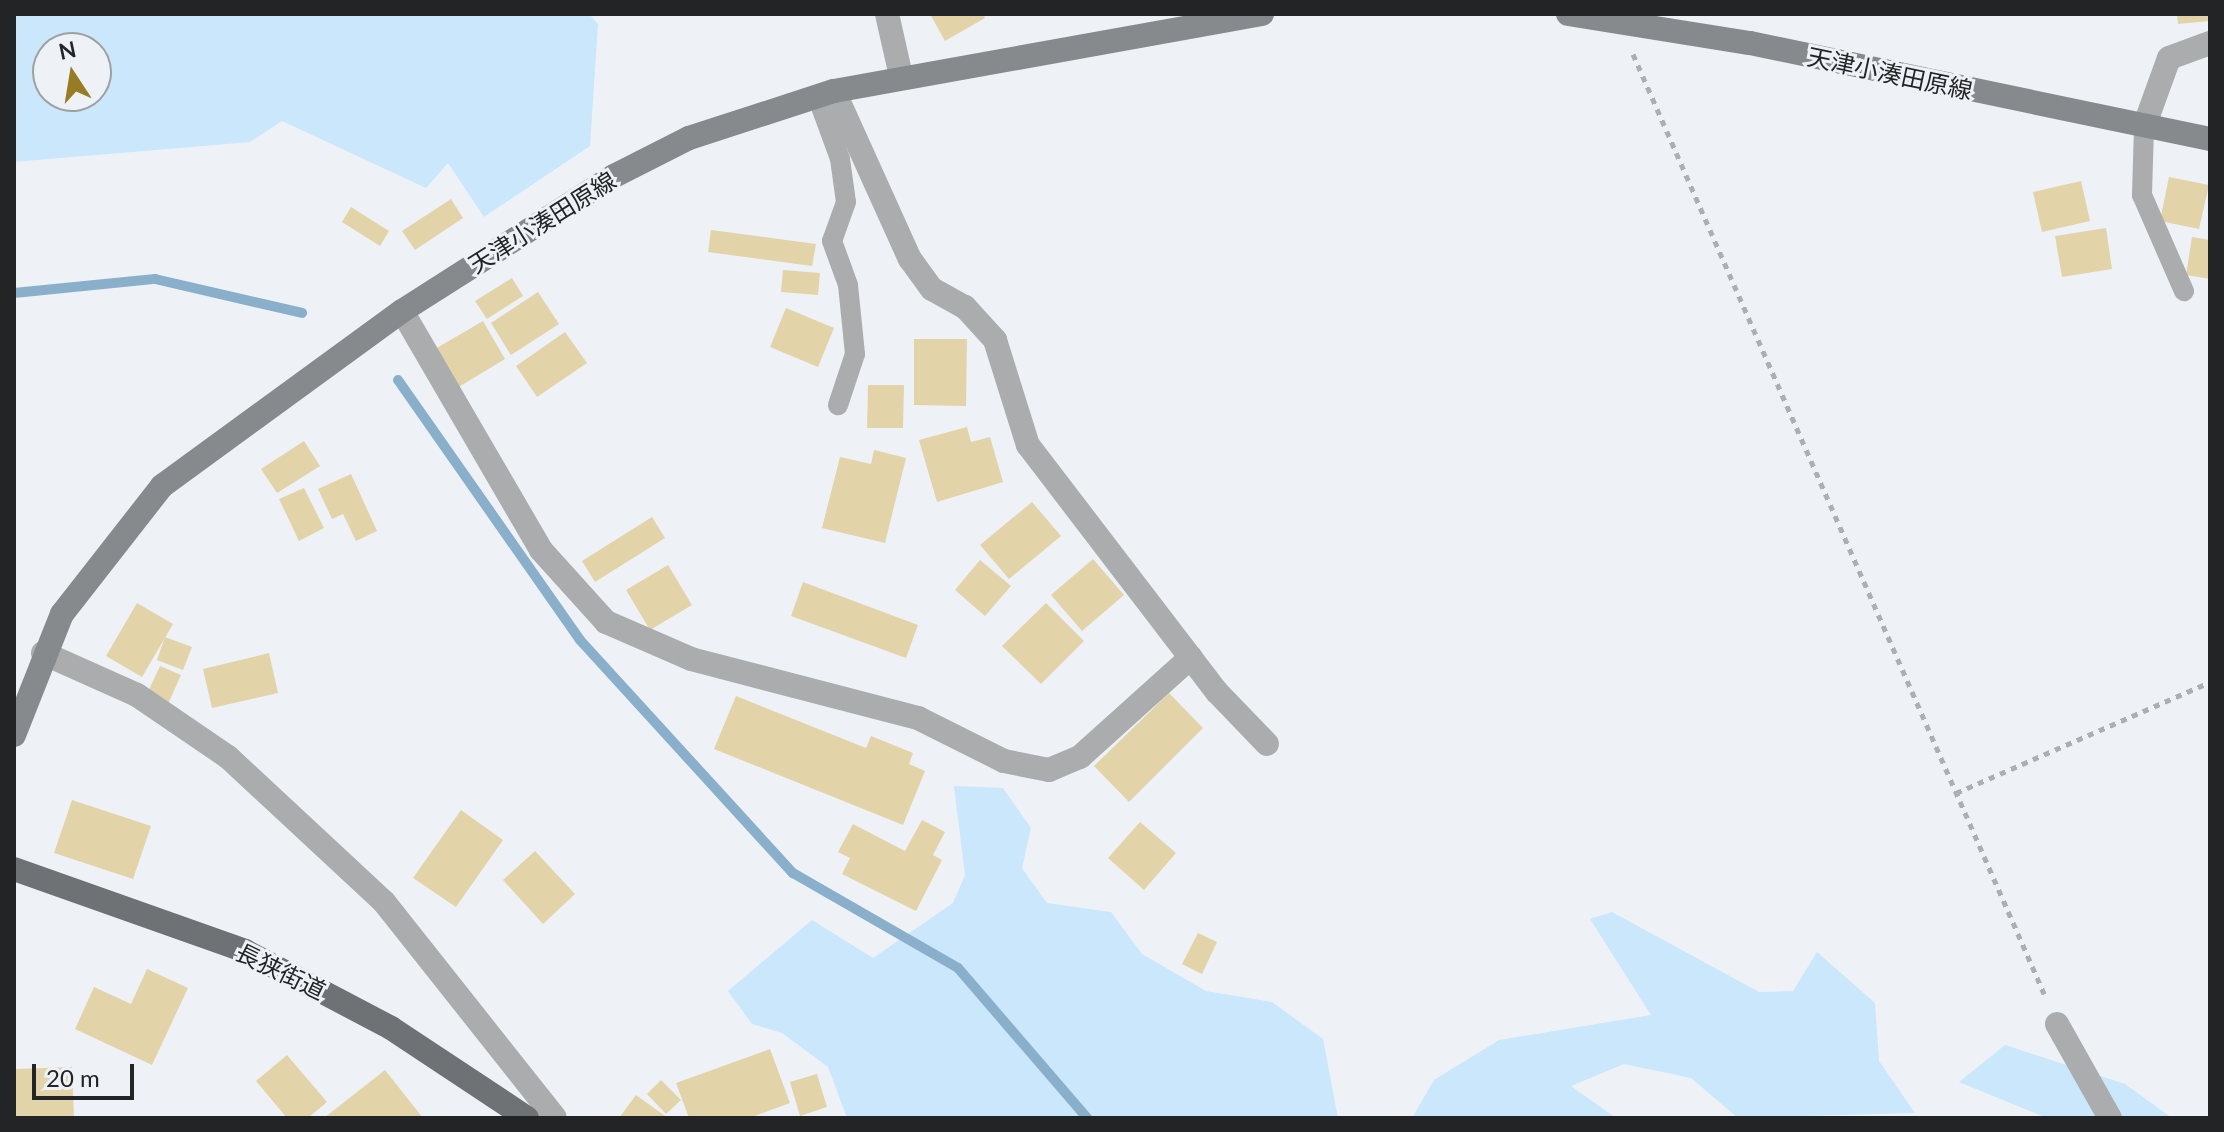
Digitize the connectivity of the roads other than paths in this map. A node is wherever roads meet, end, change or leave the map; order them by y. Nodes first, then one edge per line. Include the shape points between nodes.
1 (887, 14) edge
2 (1262, 14) edge
3 (1568, 14) edge
4 (1617, 17) edge
5 (2210, 43) edge
6 (901, 76) junction
7 (826, 93) junction
8 (2144, 127) junction
9 (2210, 139) edge
10 (2184, 291) dead end
11 (402, 311) junction
12 (838, 405) dead end
13 (43, 653) junction
14 (1191, 657) junction
15 (14, 734) edge
16 (1267, 744) dead end
17 (14, 869) edge
18 (2057, 1024) road end
19 (527, 1118) edge
20 (555, 1118) edge
21 (2110, 1118) edge

1 - 6 street
2 - 6 main road, 天津小湊田原線
3 - 4 main road, 天津小湊田原線
4 - 8 main road, 天津小湊田原線
5 - 8 street via 2169,58
6 - 7 main road, 天津小湊田原線
7 - 11 main road, 天津小湊田原線 via 689,138 614,176
7 - 12 lane via 846,202 832,241 848,285 855,354
7 - 14 street via 910,259 932,289 965,307 995,340 1028,445
8 - 9 main road, 天津小湊田原線
8 - 10 lane via 2142,195
11 - 13 main road, 天津小湊田原線 via 162,486 84,578
11 - 14 street via 541,550 606,622 795,690 918,718 1004,761 1049,770 1080,757
13 - 15 main road, 天津小湊田原線
13 - 20 street via 137,695 228,757 384,902
14 - 16 street
17 - 19 main road, 長狭街道 via 258,958 391,1028
18 - 21 street

